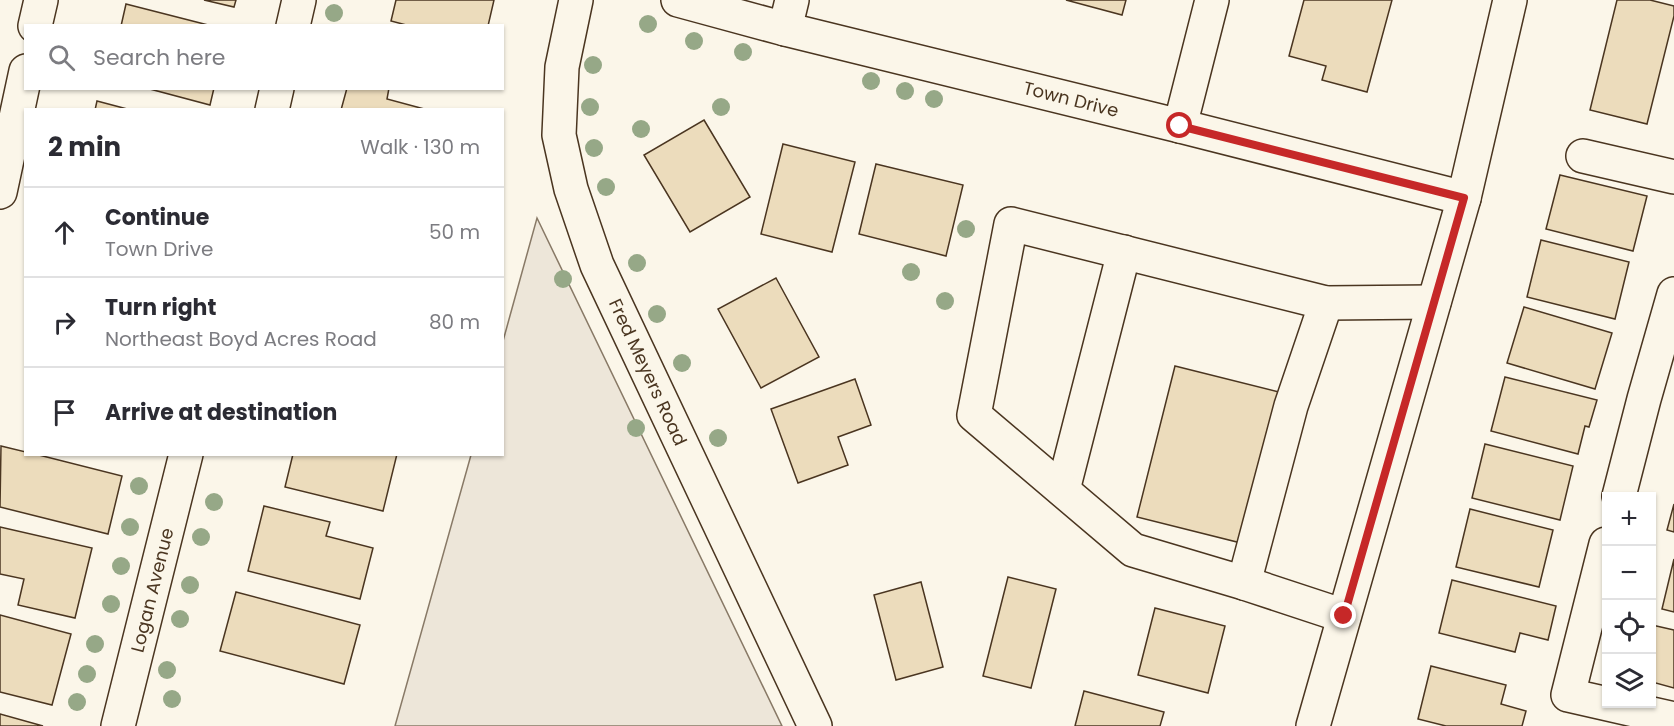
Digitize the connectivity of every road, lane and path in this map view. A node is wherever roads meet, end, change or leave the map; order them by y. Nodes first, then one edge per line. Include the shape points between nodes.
1 (40, 0) edge
2 (299, 0) edge
3 (576, 0) edge
4 (678, 0) edge
5 (1212, 0) edge
6 (1510, 0) edge
7 (789, 15) edge
8 (35, 24) edge
9 (293, 24) edge
10 (24, 80) edge
11 (277, 90) edge
12 (272, 108) edge
13 (1180, 126) junction
14 (1583, 156) dead end
15 (1674, 177) edge
16 (0, 192) edge
17 (1464, 198) junction
18 (1124, 252) junction
19 (1674, 294) edge
20 (1434, 302) junction
21 (1326, 303) junction
22 (186, 456) edge
23 (1063, 490) junction
24 (1620, 492) edge
25 (1605, 546) edge
26 (1244, 583) junction
27 (1344, 616) junction
28 (1674, 719) edge
29 (118, 726) edge
30 (815, 726) edge
31 (1313, 726) edge

1 - 8 street
2 - 9 street
3 - 30 street, Fred Meyers Road via 562,67 559,135 571,189 597,265
4 - 7 street, Town Drive
5 - 13 street
6 - 17 street
7 - 13 street, Town Drive
10 - 16 street
11 - 12 street
13 - 17 street, Town Drive
14 - 15 street
17 - 20 street
18 - 21 street
18 - 23 street
18 - 23 street via 1011,224 974,415
19 - 24 street
20 - 21 street
20 - 27 street
21 - 26 street via 1291,406
22 - 29 street, Logan Avenue
23 - 26 street via 1133,550
25 - 28 street via 1568,695
26 - 27 street
27 - 31 street

